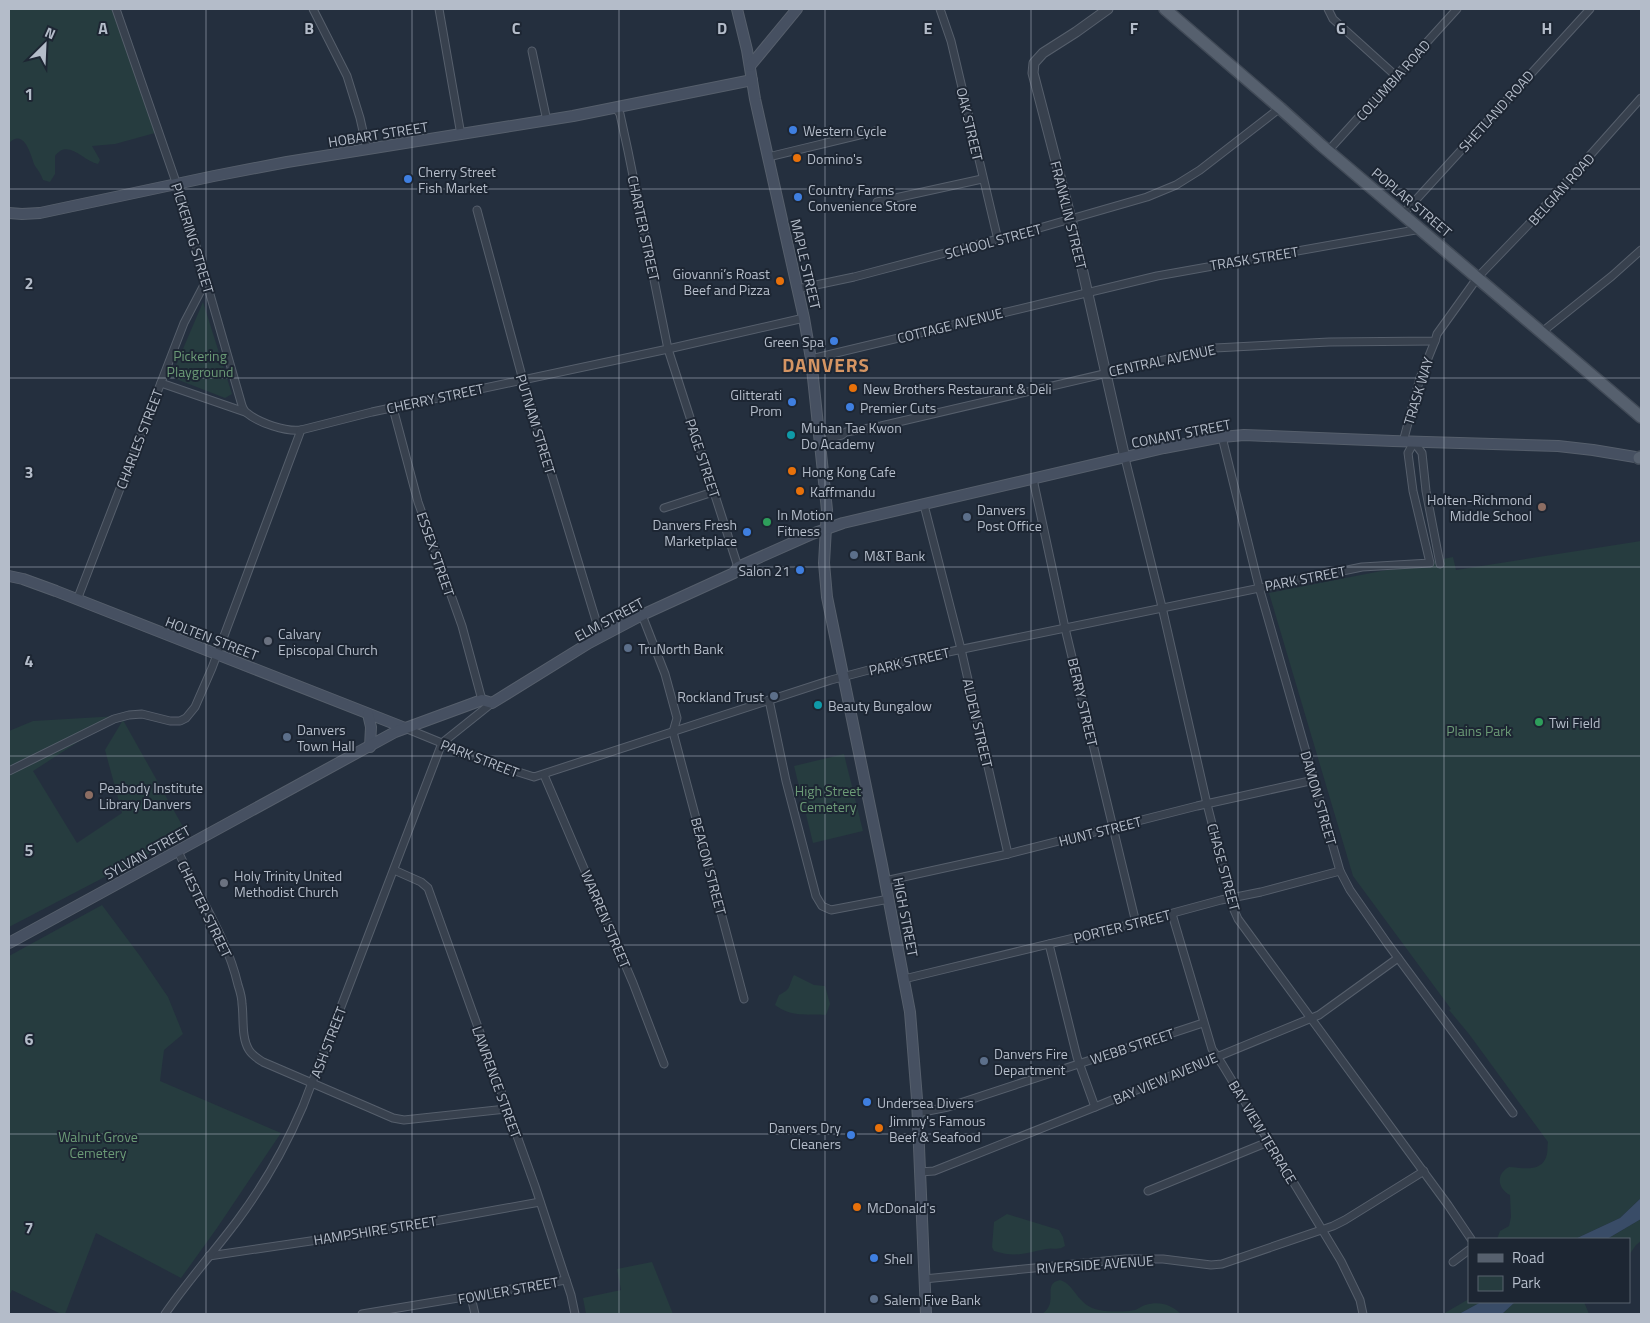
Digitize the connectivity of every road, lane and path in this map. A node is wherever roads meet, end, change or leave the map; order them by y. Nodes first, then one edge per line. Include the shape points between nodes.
1 (116, 9) edge
2 (313, 9) edge
3 (439, 9) edge
4 (737, 9) edge
5 (797, 9) edge
6 (940, 9) edge
7 (1108, 9) edge
8 (1164, 9) edge
9 (1328, 9) edge
10 (1457, 9) edge
11 (1590, 9) edge
12 (532, 51) dead end
13 (750, 66) junction
14 (1396, 76) junction
15 (752, 80) junction
16 (1641, 98) edge
17 (616, 108) junction
18 (1280, 108) junction
19 (547, 121) junction
20 (876, 131) dead end
21 (461, 135) junction
22 (367, 150) junction
23 (1328, 151) junction
24 (768, 157) junction
25 (982, 179) junction
26 (177, 184) junction
27 (877, 202) dead end
28 (477, 210) dead end
29 (9, 213) edge
30 (1403, 214) junction
31 (1071, 219) junction
32 (1421, 229) junction
33 (998, 240) junction
34 (1641, 250) edge
35 (1478, 277) junction
36 (206, 281) junction
37 (797, 289) junction
38 (1088, 292) junction
39 (804, 318) junction
40 (1542, 332) junction
41 (1435, 341) junction
42 (668, 349) junction
43 (811, 359) junction
44 (1106, 372) junction
45 (523, 380) junction
46 (160, 383) junction
47 (393, 408) junction
48 (245, 412) junction
49 (1641, 416) edge
50 (301, 430) junction
51 (1222, 437) junction
52 (821, 440) junction
53 (1403, 442) junction
54 (1414, 442) junction
55 (1125, 458) junction
56 (1641, 458) edge
57 (1033, 479) junction
58 (714, 492) junction
59 (924, 505) junction
60 (664, 508) dead end
61 (826, 529) junction
62 (1440, 564) dead end
63 (738, 567) junction
64 (9, 576) edge
65 (1258, 587) junction
66 (77, 600) junction
67 (1162, 608) junction
68 (642, 615) junction
69 (1065, 628) junction
70 (601, 637) junction
71 (961, 650) junction
72 (217, 655) junction
73 (843, 677) junction
74 (482, 700) junction
75 (769, 700) junction
76 (492, 703) junction
77 (368, 714) junction
78 (405, 728) junction
79 (673, 732) junction
80 (442, 743) junction
81 (370, 747) junction
82 (9, 771) edge
83 (544, 775) junction
84 (1314, 780) junction
85 (1207, 804) junction
86 (1112, 828) junction
87 (178, 851) junction
88 (1008, 854) junction
89 (394, 870) junction
90 (1340, 871) junction
91 (885, 881) junction
92 (1230, 898) junction
93 (889, 899) junction
94 (1172, 914) junction
95 (1136, 924) junction
96 (9, 943) edge
97 (1049, 944) junction
98 (1398, 958) junction
99 (904, 980) junction
100 (744, 999) dead end
101 (1311, 1018) junction
102 (1203, 1023) junction
103 (1217, 1057) junction
104 (1080, 1063) junction
105 (664, 1064) dead end
106 (312, 1083) junction
107 (1095, 1107) junction
108 (506, 1109) junction
109 (918, 1113) junction
110 (1513, 1113) dead end
111 (1268, 1142) junction
112 (1424, 1171) junction
113 (920, 1172) junction
114 (1148, 1191) dead end
115 (540, 1202) junction
116 (1322, 1230) junction
117 (1471, 1238) edge
118 (1468, 1251) edge
119 (209, 1256) junction
120 (1453, 1262) dead end
121 (924, 1279) junction
122 (566, 1280) junction
123 (471, 1297) junction
124 (374, 1313) edge
125 (165, 1314) edge
126 (362, 1314) edge
127 (475, 1314) edge
128 (575, 1314) edge
129 (926, 1314) edge
130 (1363, 1314) edge

1 - 26 street, PICKERING STREET
2 - 22 street via 347,76
3 - 21 street
4 - 13 main road, MAPLE STREET
5 - 13 main road
6 - 25 street, OAK STREET via 951,41
7 - 31 street, FRANKLIN STREET via 1043,53 1033,67
8 - 18 main road, POPLAR STREET
9 - 14 street via 1332,19
10 - 14 street, COLUMBIA ROAD
11 - 30 street, SHETLAND ROAD
12 - 19 street
13 - 15 main road, MAPLE STREET
14 - 23 street, COLUMBIA ROAD
15 - 17 main road, HOBART STREET
15 - 24 main road, MAPLE STREET
16 - 35 street, BELGIAN ROAD
17 - 19 main road, HOBART STREET
17 - 42 street, CHARTER STREET via 628,151
18 - 23 main road, POPLAR STREET
18 - 31 street, SCHOOL STREET via 1176,185
19 - 21 main road, HOBART STREET
20 - 24 street
21 - 22 main road, HOBART STREET
22 - 26 main road, HOBART STREET
23 - 30 main road, POPLAR STREET
24 - 37 main road, MAPLE STREET
25 - 27 street
25 - 33 street, OAK STREET
26 - 29 main road, HOBART STREET via 40,214
26 - 36 street, PICKERING STREET
28 - 45 street, PUTNAM STREET
30 - 32 main road, POPLAR STREET
31 - 33 street, SCHOOL STREET
31 - 38 street, FRANKLIN STREET
32 - 35 main road, POPLAR STREET
32 - 38 street, TRASK STREET via 1196,268
33 - 37 street, SCHOOL STREET
34 - 40 street
35 - 40 main road, POPLAR STREET
35 - 41 street
36 - 46 street, CHARLES STREET via 184,323
36 - 48 street, PICKERING STREET
37 - 39 main road, MAPLE STREET
38 - 43 street, COTTAGE AVENUE
38 - 44 street, FRANKLIN STREET
39 - 42 street, CHERRY STREET
39 - 43 main road, MAPLE STREET
40 - 49 main road, POPLAR STREET
41 - 44 street, CENTRAL AVENUE via 1233,346
41 - 53 street, TRASK WAY via 1420,378
42 - 45 street, CHERRY STREET
42 - 58 street, PAGE STREET
43 - 52 main road, MAPLE STREET
44 - 52 street, CENTRAL AVENUE
44 - 55 street, FRANKLIN STREET
45 - 47 street, CHERRY STREET
45 - 70 street, PUTNAM STREET
46 - 48 street
46 - 66 street, CHARLES STREET
47 - 50 street, CHERRY STREET
47 - 74 street, ESSEX STREET via 418,502 462,626
48 - 50 street via 290,431
50 - 72 street
51 - 53 main road, CONANT STREET via 1244,435
51 - 55 main road, CONANT STREET
51 - 65 street, DAMON STREET
52 - 61 main road, MAPLE STREET
53 - 54 main road, CONANT STREET
54 - 56 main road, CONANT STREET via 1558,446
54 - 62 street via 1422,453
54 - 65 street, PARK STREET via 1408,453 1413,491 1430,562 1362,567
55 - 57 main road, CONANT STREET
55 - 67 street, CHASE STREET
57 - 59 main road, CONANT STREET
57 - 69 street, BERRY STREET
58 - 60 street
58 - 63 street, PAGE STREET
59 - 61 main road, CONANT STREET
59 - 71 street, ALDEN STREET
61 - 63 main road, ELM STREET
61 - 73 main road, HIGH STREET via 827,597
63 - 68 main road, ELM STREET via 734,573
64 - 66 main road, HOLTEN STREET
65 - 67 street, PARK STREET
65 - 84 street, DAMON STREET
66 - 72 main road, HOLTEN STREET
67 - 69 street, PARK STREET
67 - 85 street, CHASE STREET
68 - 70 main road, ELM STREET
68 - 79 street, BEACON STREET via 665,674 676,718
69 - 71 street, PARK STREET
69 - 86 street, BERRY STREET
70 - 76 main road, ELM STREET
71 - 73 street, PARK STREET
71 - 88 street, ALDEN STREET
72 - 77 main road, HOLTEN STREET
72 - 82 street via 195,707 186,718 170,721 142,714 114,719
73 - 75 street, PARK STREET
73 - 91 main road, HIGH STREET
74 - 76 main road
74 - 78 main road
75 - 79 street, PARK STREET
75 - 93 street via 786,781 816,896 822,906 831,910
76 - 80 street
77 - 78 main road, HOLTEN STREET
77 - 81 main road
78 - 80 street, PARK STREET
78 - 81 main road, SYLVAN STREET
79 - 83 street, PARK STREET
79 - 100 street, BEACON STREET
80 - 83 street, PARK STREET via 521,774
80 - 89 street, ASH STREET
81 - 87 main road, SYLVAN STREET
83 - 105 street, WARREN STREET via 634,983
84 - 85 street, HUNT STREET
84 - 90 street, DAMON STREET
85 - 86 street, HUNT STREET
85 - 92 street, CHASE STREET
86 - 88 street, HUNT STREET
86 - 95 street, BERRY STREET
87 - 96 main road, SYLVAN STREET
87 - 106 street, CHESTER STREET via 230,956 242,1003 244,1038 249,1050 263,1062
88 - 91 street, HUNT STREET
89 - 106 street, ASH STREET
89 - 108 street, LAWRENCE STREET via 428,888
90 - 92 street, PORTER STREET
90 - 98 street, DAMON STREET
91 - 93 main road, HIGH STREET
92 - 94 street, PORTER STREET
92 - 101 street, CHASE STREET via 1238,919
93 - 99 main road, HIGH STREET
94 - 95 street, PORTER STREET
94 - 102 street, BAY VIEW TERRACE
95 - 97 street, PORTER STREET
97 - 99 street, PORTER STREET
97 - 104 street
98 - 101 street, BAY VIEW AVENUE via 1326,1011
98 - 110 street, DAMON STREET
99 - 109 main road, HIGH STREET via 910,1012
101 - 103 street, BAY VIEW AVENUE
101 - 112 street, CHASE STREET
102 - 103 street, BAY VIEW TERRACE
102 - 104 street, WEBB STREET
103 - 107 street, BAY VIEW AVENUE
103 - 111 street, BAY VIEW TERRACE
104 - 107 street
104 - 109 street, WEBB STREET via 948,1107
106 - 108 street, CHESTER STREET via 404,1120
106 - 119 street, ASH STREET via 275,1164 238,1220
107 - 113 street, BAY VIEW AVENUE via 934,1171
108 - 115 street, LAWRENCE STREET
109 - 113 main road, HIGH STREET
111 - 114 street
111 - 116 street, BAY VIEW TERRACE
112 - 116 street, RIVERSIDE AVENUE via 1345,1220
112 - 117 street, CHASE STREET
113 - 121 main road, HIGH STREET
115 - 119 street, HAMPSHIRE STREET via 385,1230
115 - 122 street, LAWRENCE STREET
116 - 121 street, RIVERSIDE AVENUE via 1222,1264 1163,1258 1125,1259
116 - 130 street, BAY VIEW TERRACE via 1350,1279
118 - 120 street
119 - 125 street, ASH STREET
121 - 129 main road, HIGH STREET
122 - 123 street, FOWLER STREET
122 - 128 street, LAWRENCE STREET
123 - 124 street, FOWLER STREET
123 - 127 street
124 - 126 street, FOWLER STREET

